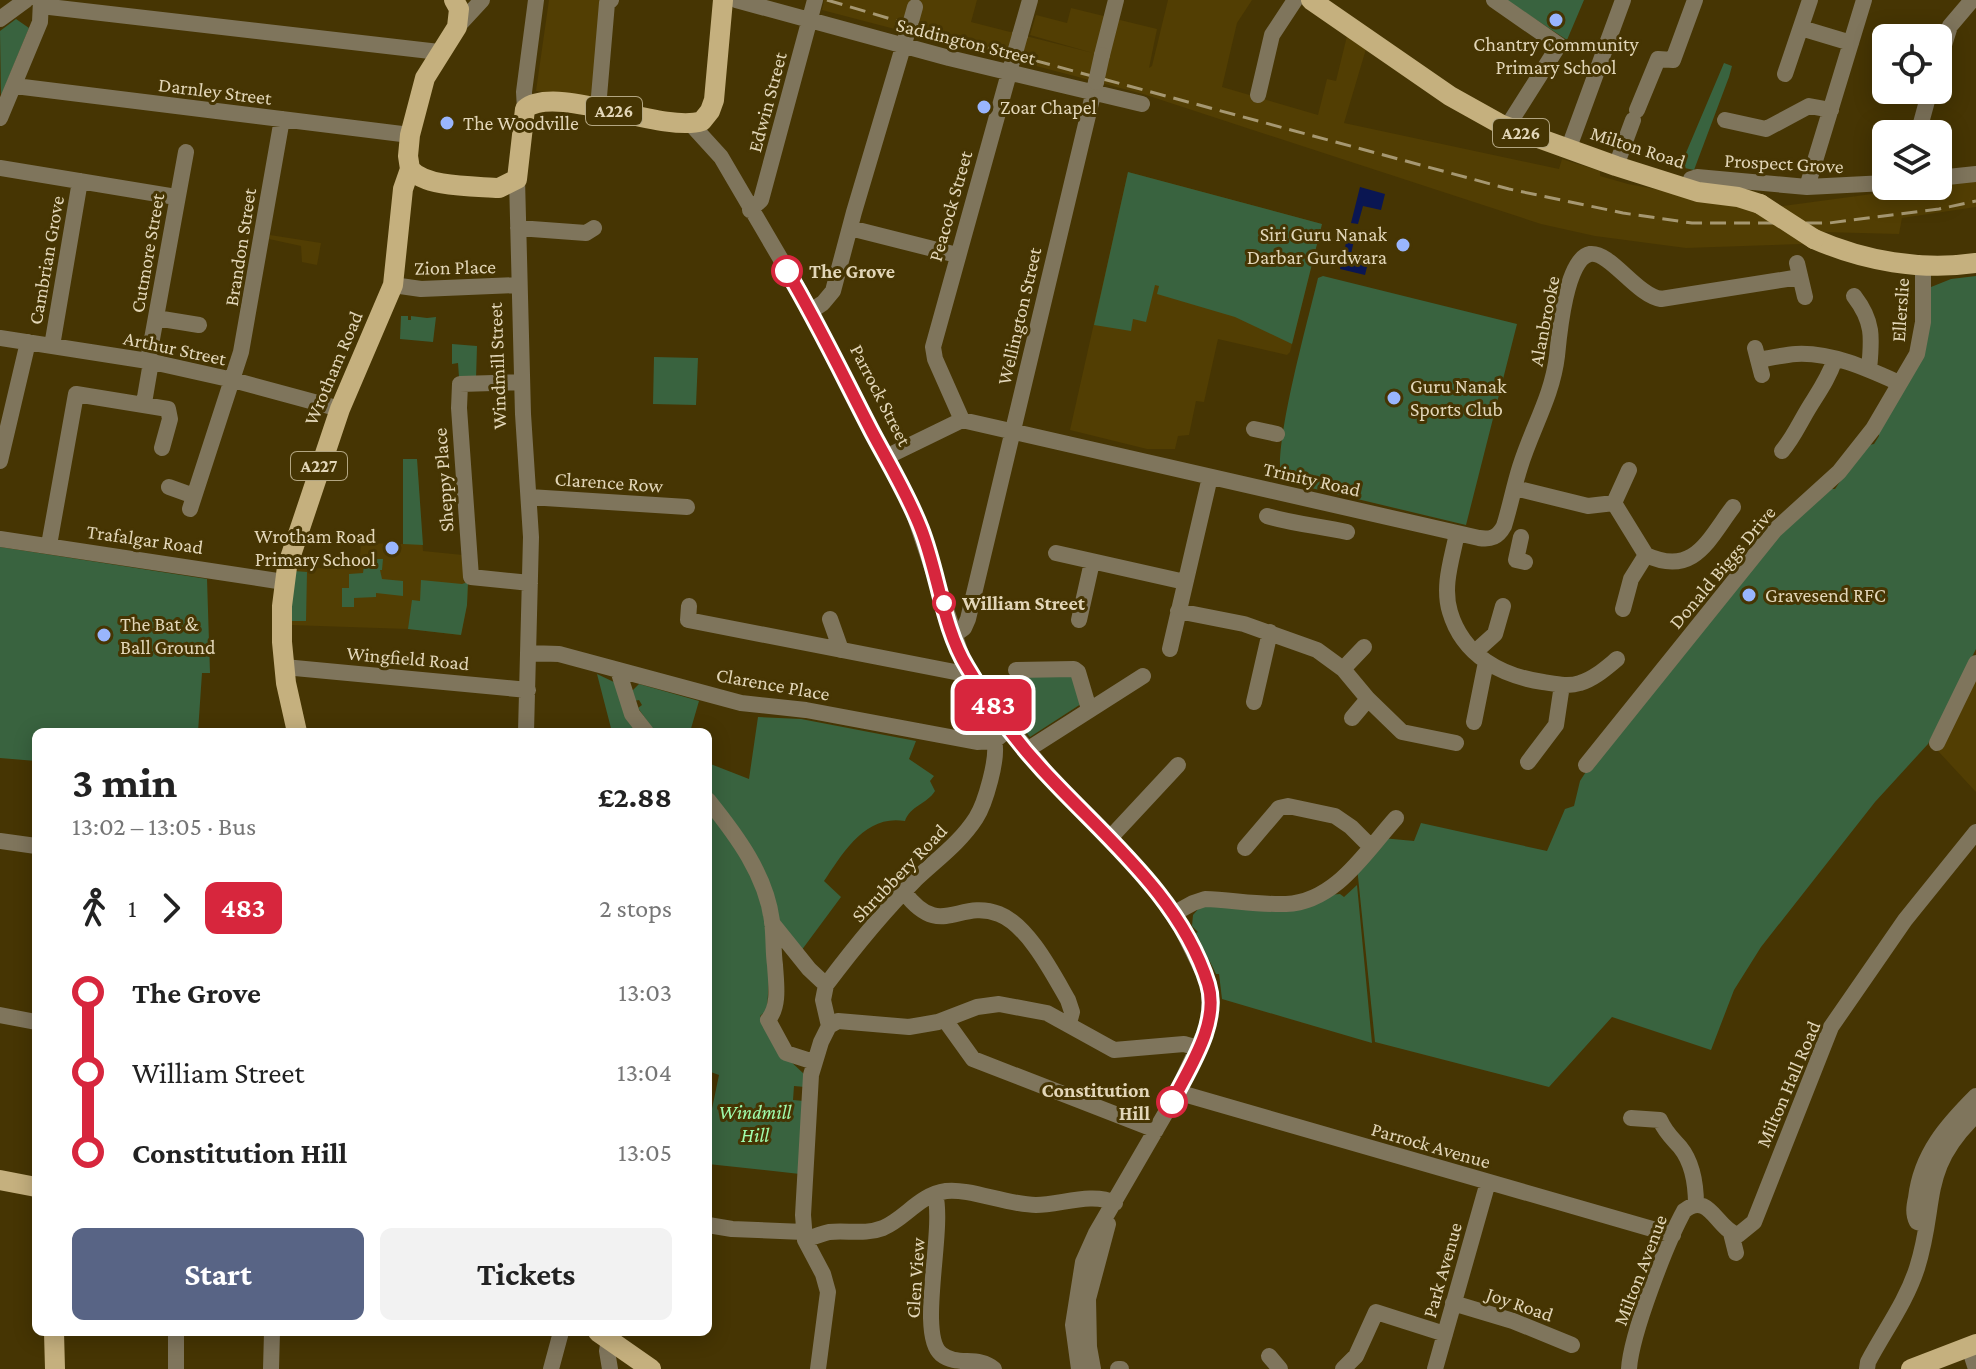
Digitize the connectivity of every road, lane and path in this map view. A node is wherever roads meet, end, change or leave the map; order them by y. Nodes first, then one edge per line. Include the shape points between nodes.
1 (454, 0) edge
2 (482, 0) edge
3 (536, 0) edge
4 (611, 0) edge
5 (723, 0) edge
6 (736, 0) edge
7 (1030, 0) edge
8 (1116, 0) edge
9 (1295, 0) edge
10 (1311, 0) edge
11 (1494, 0) edge
12 (1623, 0) edge
13 (1695, 0) edge
14 (1810, 0) edge
15 (1864, 0) edge
16 (1972, 0) edge
17 (33, 2) edge
18 (916, 4) edge
19 (813, 8) edge
20 (0, 19) edge
21 (1952, 24) edge
22 (457, 27) junction
23 (1801, 28) junction
24 (906, 39) junction
25 (1851, 43) junction
26 (439, 52) junction
27 (1010, 66) junction
28 (1785, 74) dead end
29 (15, 86) junction
30 (1095, 88) junction
31 (1258, 95) dead end
32 (1142, 104) dead end
33 (598, 108) junction
34 (525, 109) junction
35 (1831, 110) junction
36 (0, 118) edge
37 (282, 119) junction
38 (698, 120) junction
39 (1725, 120) dead end
40 (1507, 127) junction
41 (410, 135) junction
42 (1568, 150) junction
43 (186, 152) dead end
44 (1616, 166) junction
45 (0, 168) edge
46 (410, 169) junction
47 (1976, 174) edge
48 (1952, 177) edge
49 (517, 179) junction
50 (80, 181) junction
51 (431, 181) junction
52 (1872, 184) edge
53 (1807, 187) junction
54 (1688, 188) junction
55 (176, 197) junction
56 (403, 209) junction
57 (750, 210) junction
58 (518, 228) junction
59 (594, 228) dead end
60 (850, 228) junction
61 (957, 255) junction
62 (1976, 263) edge
63 (1923, 266) junction
64 (393, 285) junction
65 (518, 285) junction
66 (1854, 296) dead end
67 (1805, 297) dead end
68 (811, 311) junction
69 (156, 318) junction
70 (199, 325) dead end
71 (0, 338) edge
72 (28, 342) junction
73 (52, 346) junction
74 (1835, 359) junction
75 (1759, 361) dead end
76 (149, 362) junction
77 (1869, 370) junction
78 (233, 380) junction
79 (522, 382) junction
80 (1896, 390) junction
81 (144, 403) junction
82 (340, 409) junction
83 (962, 420) junction
84 (1254, 429) dead end
85 (1012, 431) junction
86 (1277, 434) dead end
87 (162, 448) dead end
88 (1779, 455) dead end
89 (886, 457) junction
90 (0, 461) edge
91 (1629, 470) dead end
92 (1210, 477) junction
93 (169, 487) dead end
94 (1515, 488) junction
95 (529, 497) junction
96 (1301, 497) junction
97 (1326, 502) junction
98 (1614, 503) junction
99 (687, 507) dead end
100 (1733, 507) dead end
101 (1267, 516) dead end
102 (1294, 524) junction
103 (1320, 526) junction
104 (1347, 532) dead end
105 (1457, 533) junction
106 (1496, 536) junction
107 (0, 539) edge
108 (49, 545) junction
109 (1522, 550) dead end
110 (1056, 553) dead end
111 (1646, 555) junction
112 (1092, 562) junction
113 (284, 582) junction
114 (1185, 582) junction
115 (530, 583) junction
116 (1620, 600) dead end
117 (689, 606) dead end
118 (1503, 606) dead end
119 (1178, 611) junction
120 (830, 619) dead end
121 (1079, 620) dead end
122 (1270, 632) junction
123 (953, 636) junction
124 (1364, 647) dead end
125 (1170, 649) dead end
126 (841, 650) junction
127 (528, 653) junction
128 (1480, 657) junction
129 (1617, 659) dead end
130 (1976, 663) edge
131 (284, 667) junction
132 (967, 669) junction
133 (1343, 669) junction
134 (618, 670) junction
135 (1016, 670) dead end
136 (1143, 676) dead end
137 (1562, 685) junction
138 (528, 690) junction
139 (1368, 699) junction
140 (1254, 702) dead end
141 (1089, 709) junction
142 (1352, 718) dead end
143 (1474, 722) dead end
144 (296, 728) edge
145 (526, 728) edge
146 (643, 728) edge
147 (1010, 728) junction
148 (994, 741) junction
149 (1456, 743) dead end
150 (1937, 743) dead end
151 (1027, 750) junction
152 (1528, 762) dead end
153 (1586, 765) dead end
154 (1176, 770) dead end
155 (712, 805) edge
156 (1396, 818) dead end
157 (1976, 832) edge
158 (1110, 838) junction
159 (0, 841) edge
160 (1254, 844) dead end
161 (32, 845) edge
162 (1370, 846) junction
163 (904, 892) junction
164 (1173, 914) junction
165 (772, 923) junction
166 (826, 985) junction
167 (0, 1015) edge
168 (945, 1020) junction
169 (32, 1021) edge
170 (1069, 1023) junction
171 (829, 1026) junction
172 (1198, 1048) junction
173 (814, 1062) junction
174 (1177, 1092) junction
175 (1976, 1096) edge
176 (1976, 1115) edge
177 (1631, 1118) dead end
178 (1156, 1130) junction
179 (0, 1180) edge
180 (1488, 1182) junction
181 (32, 1186) edge
182 (935, 1194) junction
183 (1115, 1203) junction
184 (1702, 1207) junction
185 (1926, 1225) junction
186 (712, 1226) edge
187 (1731, 1233) junction
188 (1673, 1235) junction
189 (804, 1236) junction
190 (1736, 1253) dead end
191 (1453, 1303) junction
192 (1445, 1334) junction
193 (54, 1336) edge
194 (176, 1336) edge
195 (272, 1336) edge
196 (560, 1336) edge
197 (604, 1336) edge
198 (1572, 1345) dead end
199 (1973, 1346) edge
200 (55, 1369) edge
201 (176, 1369) edge
202 (271, 1369) edge
203 (551, 1369) edge
204 (610, 1369) edge
205 (651, 1369) edge
206 (818, 1369) edge
207 (994, 1369) edge
208 (1079, 1369) edge
209 (1093, 1369) edge
210 (1343, 1369) edge
211 (1435, 1369) edge
212 (1629, 1369) edge
213 (1867, 1369) edge
214 (1911, 1369) edge
215 (1976, 1369) edge

1 - 22 main road
2 - 22 street, Wrotham Road
3 - 34 street, Windmill Street
4 - 33 street
5 - 38 main road via 714,100
6 - 19 street, Saddington Street
7 - 27 street, Peacock Street, bridge
8 - 30 street, Wellington Street, bridge
9 - 31 street via 1272,35
10 - 40 main road, Milton Road / A226 via 1450,96
11 - 40 street via 1559,45
12 - 42 street
13 - 44 street via 1673,60 1658,59
14 - 23 street
15 - 25 street
16 - 21 street
17 - 20 street
17 - 26 street
17 - 29 street via 36,30
18 - 24 street, bridge
19 - 24 street, Saddington Street
19 - 57 street, Edwin Street via 761,200
22 - 26 main road, Wrotham Road
23 - 25 street
23 - 28 street
24 - 27 street, Saddington Street
24 - 60 street
25 - 35 street
26 - 41 main road, Wrotham Road via 419,94
27 - 30 street, Saddington Street
27 - 61 street, Peacock Street
29 - 36 street
29 - 37 street, Darnley Street
30 - 32 street, Saddington Street
30 - 85 street, Wellington Street
33 - 34 main road, A226 via 545,102
33 - 38 main road, A226
34 - 49 main road, Windmill Street
35 - 39 street via 1809,106 1767,129
35 - 53 street
37 - 41 street, Darnley Street
37 - 78 street, Brandon Street via 251,308
38 - 57 street, Parrock Street
40 - 42 main road, Milton Road / A226
41 - 46 main road, Wrotham Road
42 - 44 main road, Milton Road / A226
43 - 55 street, Cutmore Street
44 - 54 main road, Milton Road / A226
45 - 50 street
46 - 51 main road
46 - 56 main road, Wrotham Road / A227
47 - 48 street
49 - 51 main road via 499,188
49 - 58 street, Windmill Street
50 - 55 street
50 - 73 street, Cambrian Grove
51 - 56 main road via 414,187
52 - 53 street, Prospect Grove
53 - 54 street, Prospect Grove via 1697,177
54 - 63 main road, Milton Road / A226, bridge via 1760,204 1814,239 1855,255
55 - 69 street, Cutmore Street
56 - 64 main road, Wrotham Road / A227
57 - 68 street, Parrock Street
58 - 59 street via 586,233
58 - 65 street, Windmill Street
60 - 61 street
60 - 68 street via 833,293
61 - 83 street, Peacock Street via 933,353
62 - 63 main road, Milton Road / A226
63 - 80 street, Ellerslie via 1917,354
64 - 65 street, Zion Place
64 - 82 main road, Wrotham Road / A227
65 - 79 street, Windmill Street
66 - 77 street via 1868,314
67 - 94 street, Alanbrooke via 1798,270 1661,299 1640,290 1600,255 1585,256 1573,273 1550,394
68 - 89 street, Parrock Street
69 - 70 street
69 - 76 street, Cutmore Street
71 - 72 street, Arthur Street
72 - 73 street, Arthur Street
72 - 90 street
73 - 76 street, Arthur Street
74 - 75 street via 1798,354
74 - 77 street
74 - 88 street via 1827,382
76 - 78 street, Arthur Street
76 - 81 street, Cutmore Street
77 - 80 street
78 - 82 street, Arthur Street
78 - 93 street, Brandon Street via 192,502
79 - 95 street, Windmill Street
79 - 115 street, Sheppy Place via 460,384 459,408 471,577
80 - 153 street, Donald Biggs Drive via 1853,456 1769,536
81 - 87 street via 170,412
81 - 108 street via 76,394
82 - 113 main road, Wrotham Road / A227
83 - 85 street, Trinity Road
83 - 89 street
84 - 86 street
85 - 92 street, Trinity Road
85 - 123 street, Wellington Street via 968,619
89 - 123 street, Parrock Street via 922,531
91 - 98 street
92 - 96 street, Trinity Road
92 - 114 street
94 - 98 street via 1588,506
94 - 106 street
95 - 99 street, Clarence Row
95 - 115 street, Windmill Street
96 - 97 street, Trinity Road
96 - 102 street
97 - 103 street
97 - 105 street, Trinity Road
98 - 111 street
100 - 111 street via 1715,519 1700,549 1687,560 1666,563
101 - 102 street
102 - 103 street
103 - 104 street
105 - 106 street, Trinity Road
105 - 128 street via 1446,588 1449,611 1459,634
106 - 109 street
107 - 108 street, Trafalgar Road
108 - 113 street, Trafalgar Road
110 - 112 street
111 - 116 street
112 - 114 street
112 - 121 street
113 - 131 main road, Wrotham Road / A227
114 - 119 street
115 - 127 street, Windmill Street
117 - 126 street via 688,620
118 - 128 street via 1495,634
119 - 122 street
119 - 125 street
120 - 126 street
122 - 133 street via 1317,650
122 - 140 street
123 - 132 street, Parrock Street
124 - 133 street
126 - 132 street via 960,673
127 - 134 street, Clarence Place via 559,654
127 - 138 street, Windmill Street
128 - 137 street via 1513,677
128 - 143 street
129 - 137 street via 1580,684
130 - 150 street
131 - 138 street, Wingfield Road
131 - 144 main road, Wrotham Road / A227
132 - 147 street, Parrock Street
133 - 139 street
134 - 146 street via 632,714
134 - 148 street, Clarence Place via 755,706
135 - 141 street via 1074,669
136 - 141 street
137 - 152 street via 1556,725
138 - 145 street, Windmill Street
139 - 142 street
139 - 149 street via 1402,732
141 - 151 street
147 - 148 street
147 - 151 street, Parrock Street
148 - 163 street, Shrubbery Road via 979,813
151 - 158 street, Parrock Street
154 - 158 street
155 - 165 street via 759,876
156 - 162 street
157 - 187 street, Milton Hall Road via 1905,920 1831,1027 1754,1222 1738,1235
158 - 164 street, Parrock Street
159 - 161 street
160 - 162 street via 1279,808 1288,806 1335,816
162 - 164 street via 1332,887 1311,899 1288,904 1205,899
163 - 166 street, Shrubbery Road
163 - 170 street via 927,915 990,911 1019,926 1068,1000
164 - 172 street, Parrock Street via 1210,991 1210,1018
165 - 166 street
165 - 173 street via 776,999 768,1020 786,1053
166 - 171 street via 823,1000
167 - 169 street
168 - 170 street via 999,1004
168 - 171 street via 903,1027 838,1021
168 - 178 street via 973,1059
170 - 172 street via 1117,1050 1184,1044
171 - 173 street
172 - 174 street, Parrock Street
173 - 189 street
174 - 178 street, Parrock Street
174 - 180 street, Parrock Avenue
175 - 185 street via 1942,1132 1924,1165 1914,1215
176 - 185 street via 1939,1165
177 - 184 street via 1664,1121 1667,1135 1688,1161
178 - 183 street, Parrock Street
179 - 181 main road
180 - 188 street, Parrock Avenue
180 - 191 street, Park Avenue
182 - 183 street via 961,1192 1039,1205 1100,1199
182 - 189 street via 883,1228
182 - 207 street, Glen View via 939,1219 932,1289 934,1346 946,1357 977,1360
183 - 208 street via 1083,1262 1073,1325
183 - 209 street via 1088,1299
184 - 187 street
184 - 188 street, Milton Avenue via 1684,1211
185 - 213 street via 1911,1283
186 - 189 street
187 - 190 street
188 - 212 street, Milton Avenue
189 - 206 street via 828,1292
191 - 192 street, Park Avenue
191 - 198 street, Joy Road
192 - 210 street via 1376,1312 1356,1356
192 - 211 street, Park Avenue
193 - 200 main road
194 - 201 street
195 - 202 street
196 - 203 street
197 - 204 street
197 - 205 main road
199 - 214 main road
199 - 215 street

